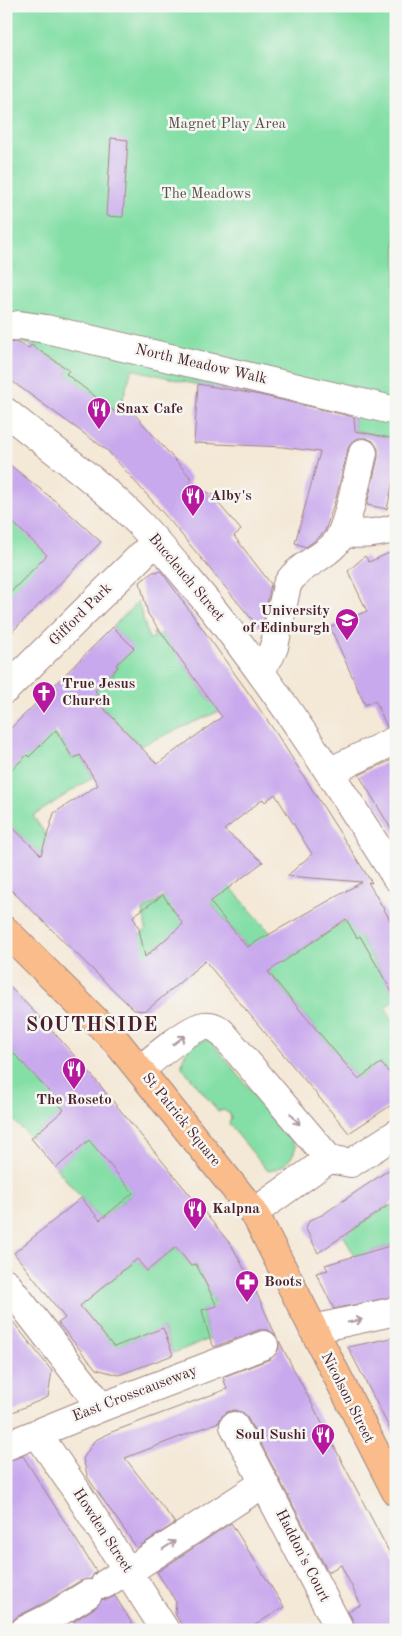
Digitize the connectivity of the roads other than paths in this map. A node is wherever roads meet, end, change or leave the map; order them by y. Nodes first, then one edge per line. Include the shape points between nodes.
1 (6, 328) edge
2 (396, 411) edge
3 (6, 412) edge
4 (363, 453) dead end
5 (396, 528) edge
6 (342, 533) junction
7 (156, 541) junction
8 (258, 669) junction
9 (6, 689) edge
10 (396, 740) edge
11 (329, 772) junction
12 (396, 877) edge
13 (6, 931) edge
14 (140, 1070) junction
15 (396, 1134) edge
16 (329, 1160) junction
17 (256, 1217) junction
18 (6, 1283) edge
19 (396, 1312) edge
20 (313, 1330) junction
21 (264, 1345) dead end
22 (102, 1406) junction
23 (234, 1426) dead end
24 (37, 1433) junction
25 (6, 1446) edge
26 (264, 1483) junction
27 (396, 1492) edge
28 (112, 1580) junction
29 (25, 1630) edge
30 (165, 1630) edge
31 (340, 1630) edge

1 - 2 street, North Meadow Walk via 19,325 46,329
3 - 7 street, Buccleuch Street via 74,465
4 - 6 street
5 - 6 street via 376,533
6 - 8 street via 333,546 290,580 274,647
7 - 8 street, Buccleuch Street
7 - 9 street, Gifford Park
8 - 11 street, Buccleuch Street
10 - 11 street
11 - 12 street, Buccleuch Street
13 - 14 main road via 109,1033
14 -> 16 street, St Patrick Square via 193,1030 204,1026 216,1028
14 - 17 main road, St Patrick Square
15 - 16 street via 351,1162
16 - 17 street
17 - 20 main road, St Patrick Square
18 - 22 street
20 -> 19 street
20 - 27 main road, Nicolson Street
21 - 22 street, East Crosscauseway
22 - 24 street, East Crosscauseway
23 - 26 street, Haddon's Court
24 - 25 street, East Crosscauseway
24 - 28 street, Howden Street
28 -> 26 street
26 - 31 street, Haddon's Court
28 - 29 street
28 - 30 street, Howden Street

